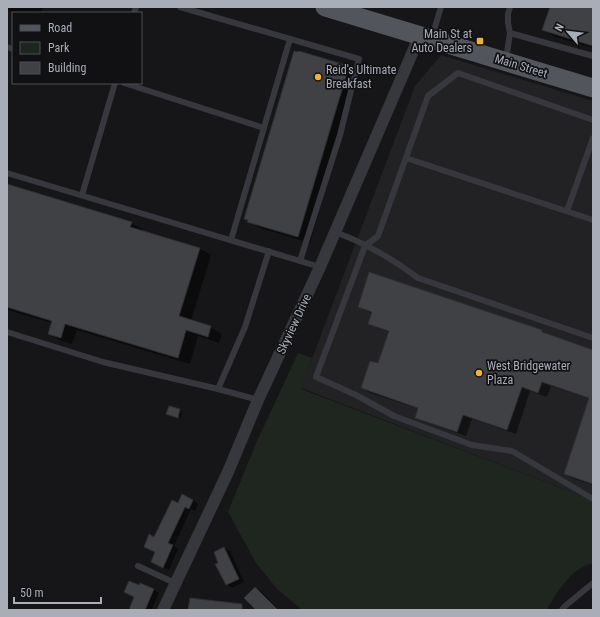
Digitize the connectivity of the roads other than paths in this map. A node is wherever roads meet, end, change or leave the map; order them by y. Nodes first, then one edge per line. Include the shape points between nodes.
1 (180, 7) edge
2 (326, 7) edge
3 (441, 7) edge
4 (510, 7) edge
5 (510, 34) junction
6 (426, 37) junction
7 (290, 39) junction
8 (593, 56) edge
9 (506, 61) junction
10 (115, 84) edge
11 (127, 84) edge
12 (585, 86) edge
13 (593, 120) edge
14 (264, 128) junction
15 (593, 138) edge
16 (406, 158) junction
17 (7, 173) edge
18 (82, 195) junction
19 (567, 211) junction
20 (593, 220) edge
21 (335, 232) junction
22 (231, 240) junction
23 (365, 246) junction
24 (269, 251) junction
25 (300, 261) junction
26 (320, 267) junction
27 (7, 332) edge
28 (593, 338) edge
29 (218, 389) junction
30 (258, 400) junction
31 (593, 499) edge
32 (138, 566) dead end
33 (176, 583) junction
34 (593, 583) edge
35 (163, 610) edge
36 (562, 610) edge

1 - 7 lane
2 - 6 main road, Main Street
3 - 6 lane
4 - 5 lane
5 - 8 lane
5 - 9 lane
6 - 9 main road, Main Street
6 - 21 street, Skyview Drive
7 - 14 lane
7 - 25 lane via 359,59 340,135
9 - 12 main road, Main Street
10 - 18 lane
11 - 14 lane
13 - 16 lane via 458,73 428,96
14 - 22 lane
15 - 19 lane
16 - 19 lane
16 - 23 lane via 378,236
17 - 18 lane
18 - 22 lane
19 - 20 lane
21 - 23 lane
21 - 26 street, Skyview Drive
22 - 24 lane
23 - 28 lane via 396,261 418,278
23 - 31 lane via 316,377 401,418 472,445 512,451
24 - 25 lane
24 - 29 lane via 245,327
25 - 26 lane
26 - 30 street, Skyview Drive
27 - 29 lane via 103,362
29 - 30 lane
30 - 33 street, Skyview Drive via 228,472
32 - 33 lane
33 - 35 street, Skyview Drive
34 - 36 lane

